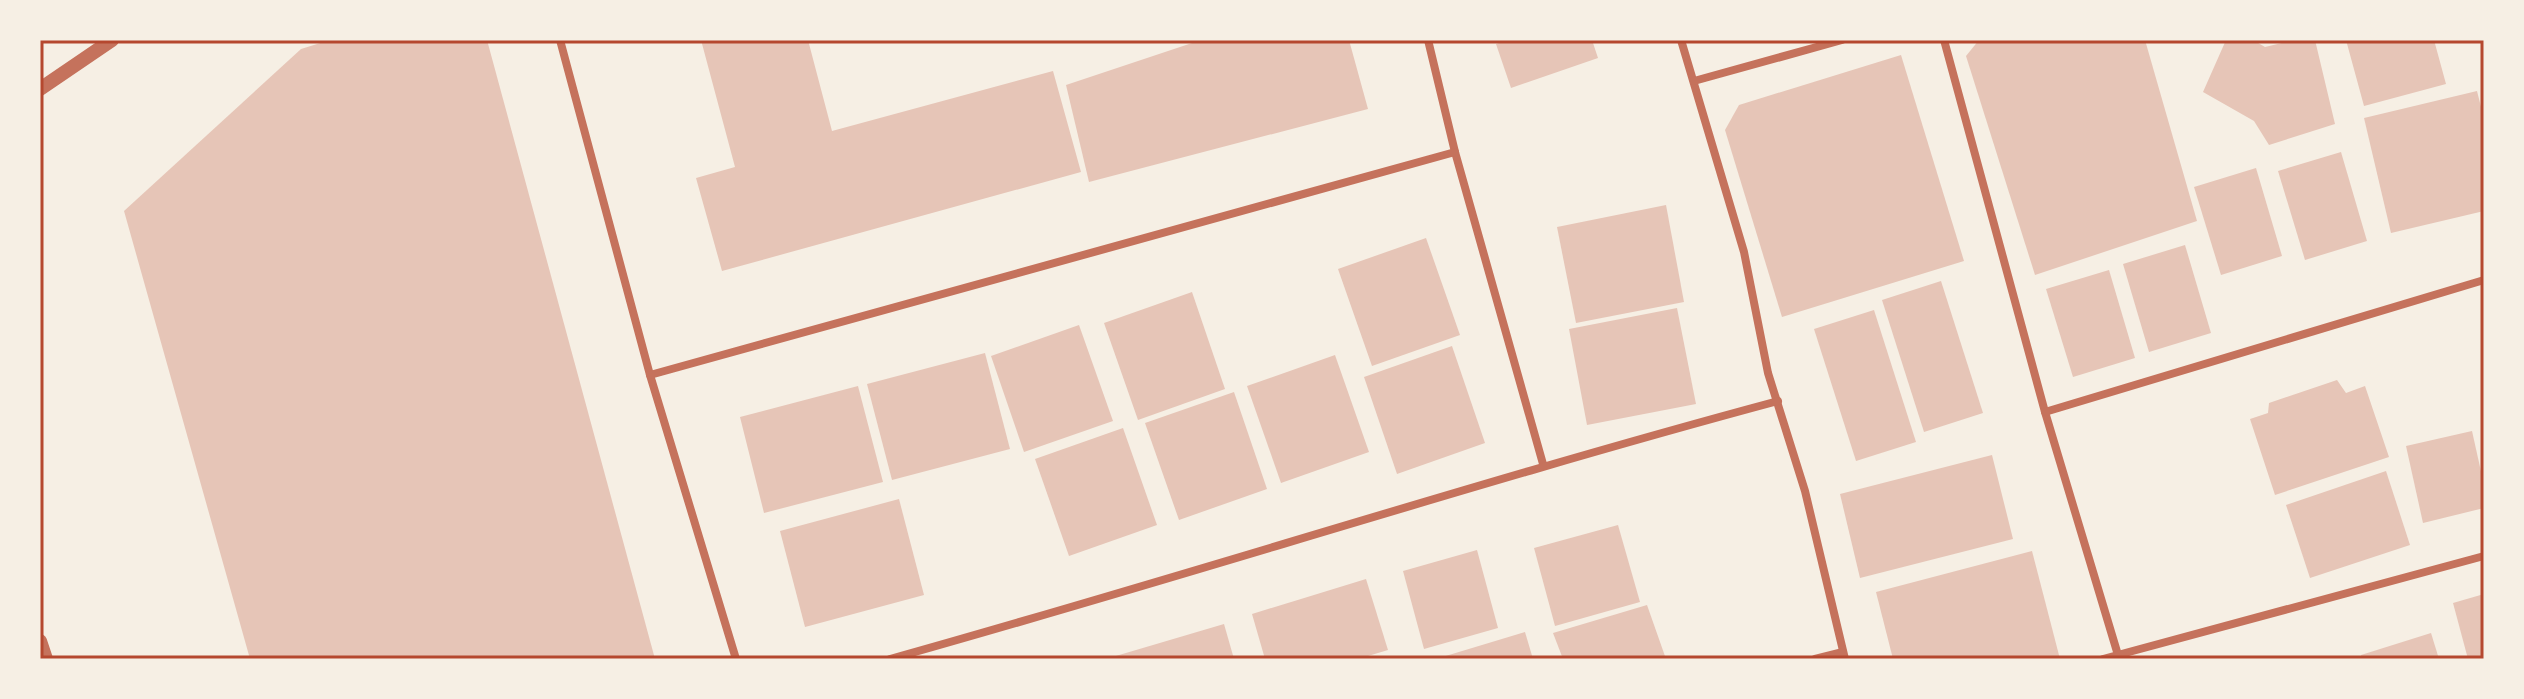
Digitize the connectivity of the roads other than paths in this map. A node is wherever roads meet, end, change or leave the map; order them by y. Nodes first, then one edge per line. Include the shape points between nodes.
1 (112, 40) edge
2 (560, 40) edge
3 (1428, 40) edge
4 (1681, 40) edge
5 (1842, 40) edge
6 (1944, 40) edge
7 (1694, 81) junction
8 (40, 89) edge
9 (1455, 152) junction
10 (2484, 280) edge
11 (650, 375) junction
12 (1778, 401) junction
13 (2045, 412) junction
14 (1543, 464) junction
15 (2484, 556) edge
16 (40, 641) edge
17 (2118, 655) junction
18 (1844, 656) edge
19 (46, 659) edge
20 (736, 659) edge
21 (890, 659) edge
22 (1815, 659) edge
23 (2103, 659) edge

1 - 8 street
2 - 11 street
3 - 9 street
4 - 7 street
5 - 7 street
6 - 13 street
7 - 12 street via 1744,252
9 - 11 street
9 - 14 street
10 - 13 street
11 - 20 street
12 - 14 street
12 - 18 street
13 - 17 street
14 - 21 street
15 - 17 street
16 - 19 street
17 - 23 street
18 - 22 street

